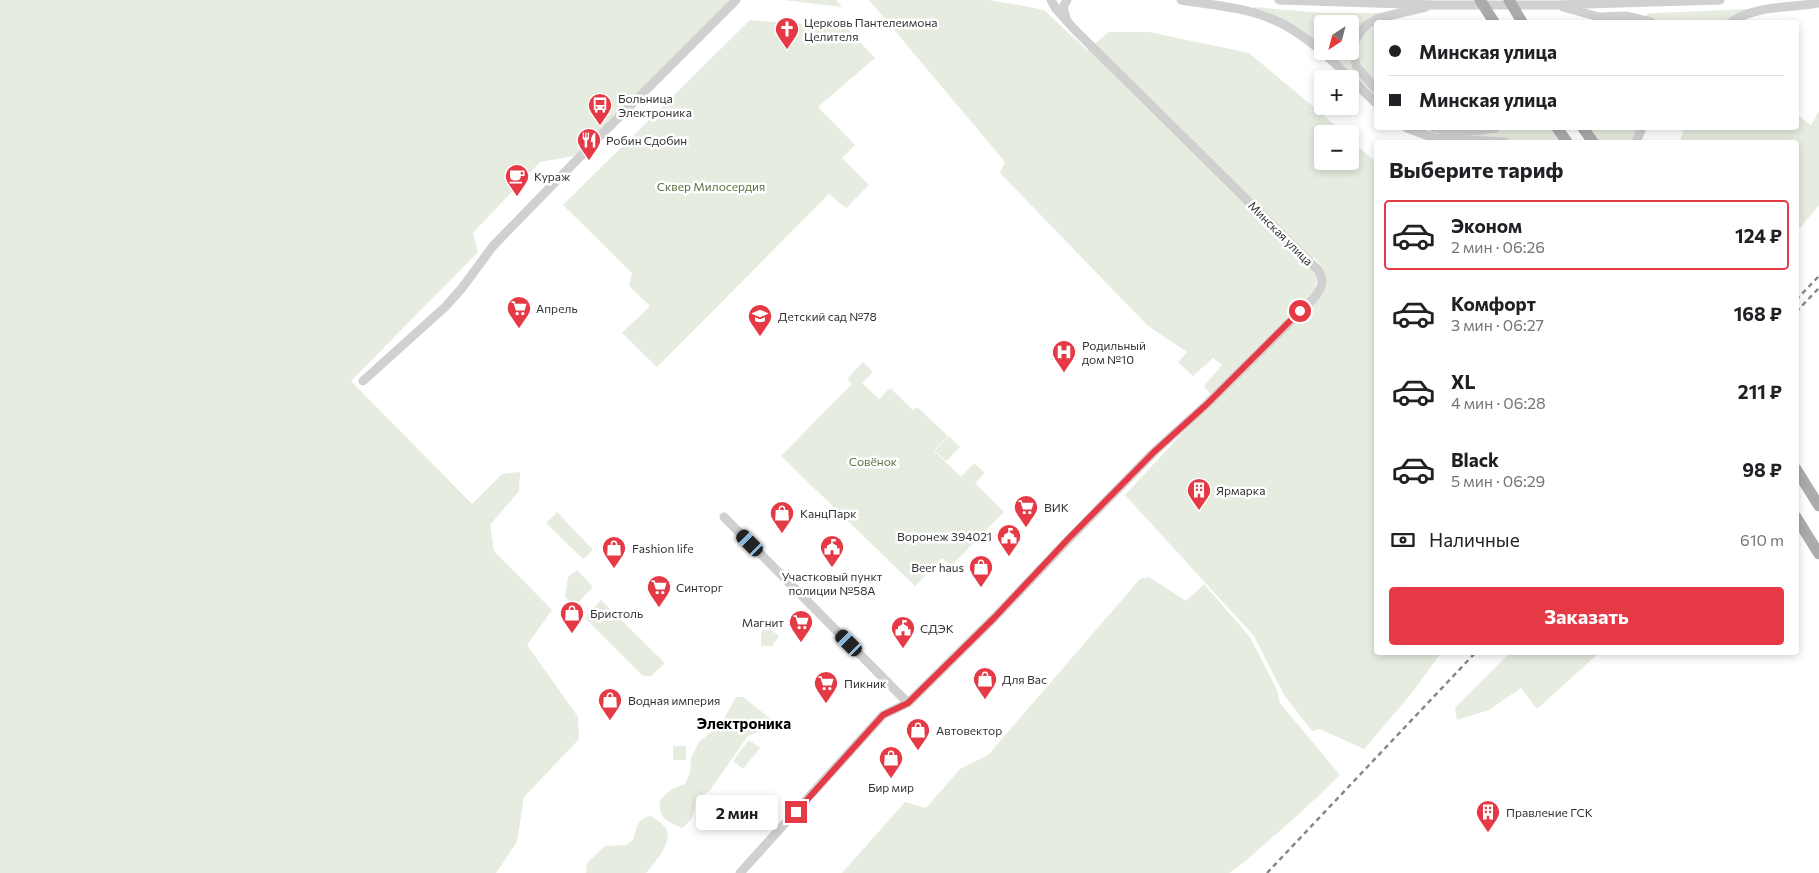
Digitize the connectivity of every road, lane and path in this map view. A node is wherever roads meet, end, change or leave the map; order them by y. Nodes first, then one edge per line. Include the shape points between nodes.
1 (736, 0) edge
2 (1051, 0) edge
3 (1067, 0) edge
4 (1181, 0) edge
5 (1279, 0) edge
6 (1400, 0) edge
7 (1480, 0) edge
8 (1509, 0) edge
9 (1573, 0) edge
10 (1720, 0) edge
11 (1819, 3) edge
12 (1436, 4) junction
13 (1555, 5) junction
14 (1066, 18) junction
15 (1375, 20) edge
16 (1493, 20) edge
17 (1521, 20) edge
18 (1643, 20) edge
19 (1735, 20) edge
20 (1374, 21) edge
21 (1374, 87) edge
22 (1374, 101) edge
23 (1412, 130) edge
24 (1447, 130) edge
25 (1484, 130) edge
26 (1470, 140) edge
27 (363, 381) dead end
28 (1799, 474) edge
29 (1819, 506) edge
30 (724, 517) dead end
31 (1799, 522) edge
32 (1819, 554) edge
33 (908, 703) junction
34 (740, 873) edge

1 - 27 street via 493,246 445,307
2 - 14 street, Минская улица
3 - 14 street via 1063,7
4 - 22 street via 1243,10 1279,22 1312,45
5 - 12 street
6 - 12 street
7 - 16 main road
8 - 17 main road
9 - 13 street
10 - 13 street
11 - 19 street via 1761,10
12 - 13 street
12 - 15 street
13 - 18 street via 1599,16
14 - 33 street, Минская улица via 1318,270 1322,286 1307,305 1126,480
20 - 21 street via 1360,32 1353,54 1357,67
23 - 26 street via 1434,138
24 - 25 street
28 - 29 main road
30 - 33 street
31 - 32 main road
33 - 34 street, Минская улица via 883,715

